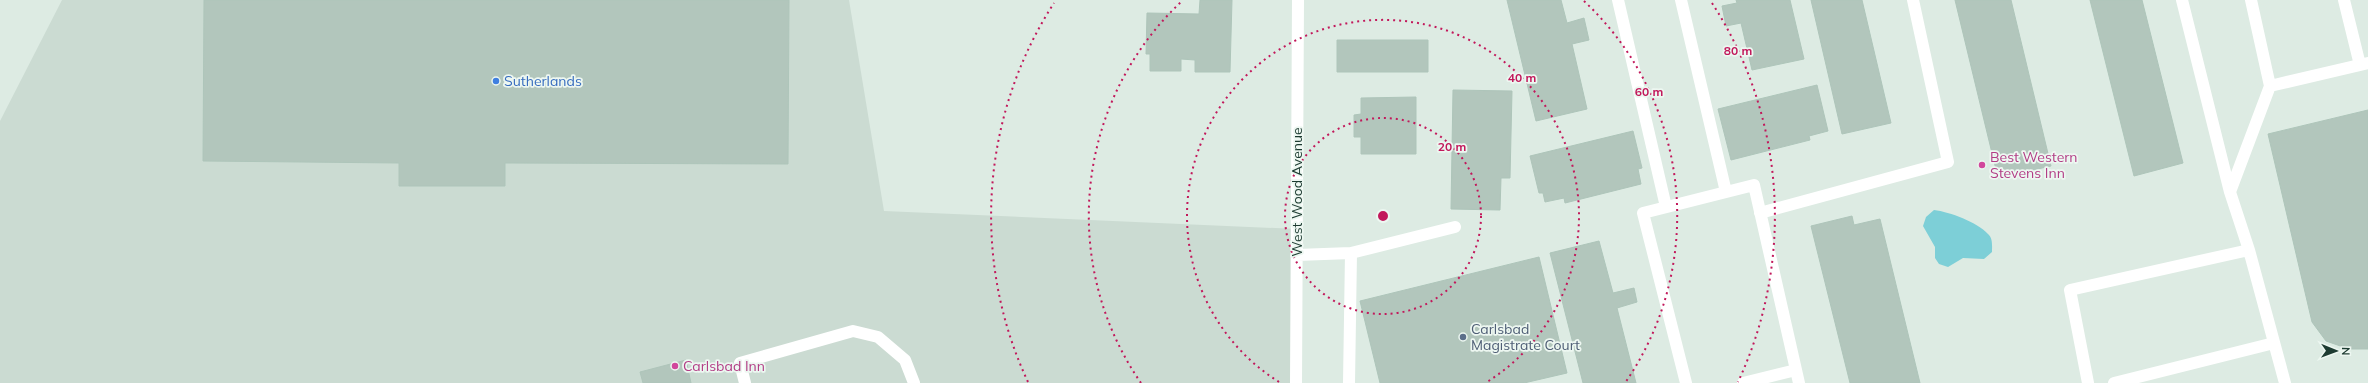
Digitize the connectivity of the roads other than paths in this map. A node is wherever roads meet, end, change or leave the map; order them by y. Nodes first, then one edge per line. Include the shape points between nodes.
1 (1298, 0) edge
2 (1618, 0) edge
3 (1681, 0) edge
4 (1913, 0) edge
5 (2182, 0) edge
6 (2251, 0) edge
7 (2344, 0) edge
8 (2364, 64) edge
9 (2270, 86) junction
10 (1726, 192) junction
11 (2230, 192) junction
12 (1666, 207) junction
13 (1760, 213) junction
14 (1455, 228) dead end
15 (2249, 250) junction
16 (1351, 253) junction
17 (1297, 255) junction
18 (2274, 343) junction
19 (1796, 370) junction
20 (745, 383) edge
21 (914, 383) edge
22 (1296, 383) edge
23 (1349, 383) edge
24 (1686, 383) edge
25 (1743, 383) edge
26 (1799, 383) edge
27 (2088, 383) edge
28 (2114, 383) edge
29 (2285, 383) edge

1 - 17 street, West Wood Avenue
2 - 12 street
3 - 10 street
4 - 13 street via 1948,162
5 - 11 street
6 - 9 street
7 - 8 street
8 - 9 street
9 - 11 street
10 - 12 street
10 - 13 street via 1754,185
11 - 15 street
12 - 24 street via 1643,213
13 - 19 street
14 - 16 street
15 - 18 street
15 - 27 street via 2070,290
16 - 17 street
16 - 23 street
17 - 22 street, West Wood Avenue
18 - 28 street
18 - 29 street
19 - 25 street
19 - 26 street
20 - 21 street via 740,363 854,331 878,337 905,360

